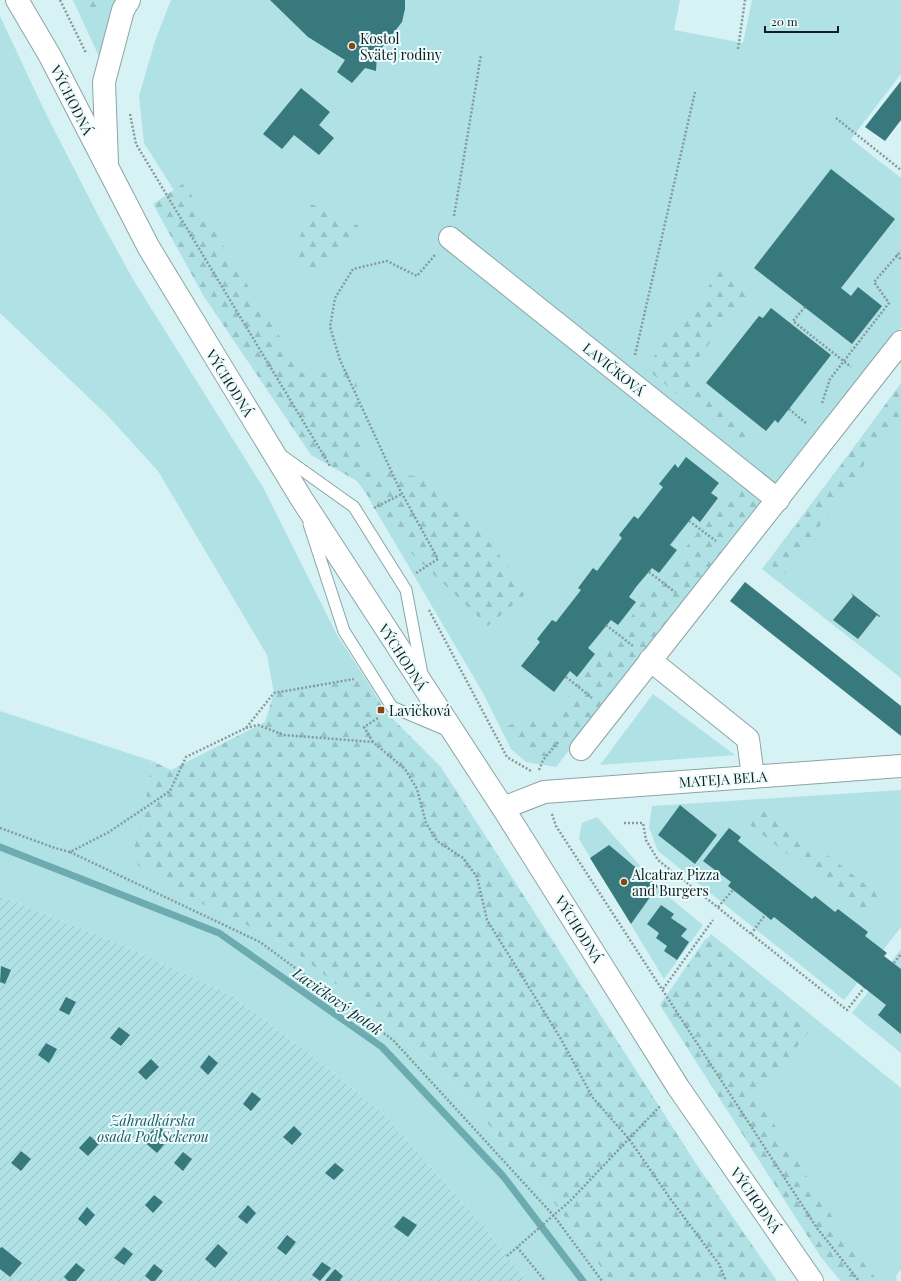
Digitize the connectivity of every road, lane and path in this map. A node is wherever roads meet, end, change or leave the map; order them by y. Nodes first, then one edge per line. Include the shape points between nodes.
1 (17, 0) edge
2 (33, 0) edge
3 (129, 0) edge
4 (745, 0) edge
5 (738, 49) dead end
6 (481, 55) dead end
7 (50, 56) junction
8 (695, 92) dead end
9 (129, 106) dead end
10 (836, 118) dead end
11 (107, 170) junction
12 (901, 170) edge
13 (450, 238) junction
14 (901, 251) edge
15 (896, 255) junction
16 (901, 259) edge
17 (805, 307) dead end
18 (901, 342) edge
19 (843, 361) junction
20 (629, 381) junction
21 (870, 382) junction
22 (820, 408) dead end
23 (270, 447) junction
24 (333, 470) dead end
25 (402, 494) junction
26 (301, 498) junction
27 (778, 500) junction
28 (369, 511) dead end
29 (689, 521) dead end
30 (734, 554) junction
31 (649, 572) dead end
32 (411, 576) dead end
33 (692, 606) junction
34 (429, 609) dead end
35 (606, 625) dead end
36 (650, 660) junction
37 (372, 676) junction
38 (566, 677) dead end
39 (426, 692) junction
40 (610, 712) junction
41 (246, 728) junction
42 (455, 734) junction
43 (581, 749) dead end
44 (901, 766) edge
45 (752, 777) junction
46 (544, 792) junction
47 (503, 808) junction
48 (624, 823) dead end
49 (0, 828) edge
50 (70, 852) junction
51 (733, 890) dead end
52 (718, 907) junction
53 (765, 915) dead end
54 (712, 920) dead end
55 (751, 934) junction
56 (901, 954) edge
57 (894, 963) dead end
58 (864, 988) dead end
59 (663, 990) junction
60 (678, 1087) junction
61 (629, 1139) junction
62 (554, 1216) junction
63 (517, 1246) junction
64 (507, 1256) dead end
65 (545, 1281) edge
66 (602, 1281) edge
67 (726, 1281) edge
68 (812, 1281) edge
69 (859, 1281) edge

1 - 7 street, VÝCHODNÁ
2 - 7 street, VÝCHODNÁ
3 - 11 street via 104,82
4 - 5 path
6 - 13 path
7 - 11 street, VÝCHODNÁ
8 - 20 path
9 - 24 path via 136,144
10 - 12 path
11 - 23 street, VÝCHODNÁ via 153,255
13 - 20 street, LAVIČKOVÁ
13 - 25 path via 417,276 387,261 353,269 335,298 330,328 340,360
14 - 15 path
15 - 16 path
15 - 19 path via 874,282 889,303
17 - 19 path via 793,321
18 - 21 street
19 - 21 path
19 - 22 path via 830,378
20 - 27 street, LAVIČKOVÁ
21 - 27 street
23 - 26 street, VÝCHODNÁ
23 - 39 lane via 354,508 406,590
25 - 28 path
25 - 32 path via 438,559
26 - 37 lane via 344,631
26 - 39 street, VÝCHODNÁ
27 - 30 street
29 - 30 path
30 - 33 street
31 - 33 path
33 - 36 street
34 - 46 path via 507,757 528,771 538,771
35 - 36 path
36 - 40 street
36 - 45 street via 748,738
37 - 41 path via 274,693
37 - 42 lane via 392,707
38 - 40 path
39 - 42 street, VÝCHODNÁ
40 - 43 street
41 - 50 path via 186,757 170,791 109,832
41 - 61 path via 258,725 284,734 374,742 406,769 417,789 426,823 437,841 463,858 477,877 487,920 561,1039 594,1098
42 - 47 street, VÝCHODNÁ
44 - 45 street, MATEJA BELA
45 - 46 street, MATEJA BELA
46 - 47 street
46 - 59 path via 556,826
47 - 60 street, VÝCHODNÁ
48 - 52 path via 643,823 646,840 658,860
49 - 50 path
50 - 62 path via 260,942 394,1040
51 - 52 path
52 - 55 path
53 - 55 path
54 - 59 path
55 - 58 path via 847,1010
56 - 57 path
59 - 69 path via 817,1228
60 - 61 path
60 - 68 street, VÝCHODNÁ
61 - 62 path
61 - 67 path via 719,1264
62 - 63 path
62 - 66 path
63 - 64 path
63 - 65 path

